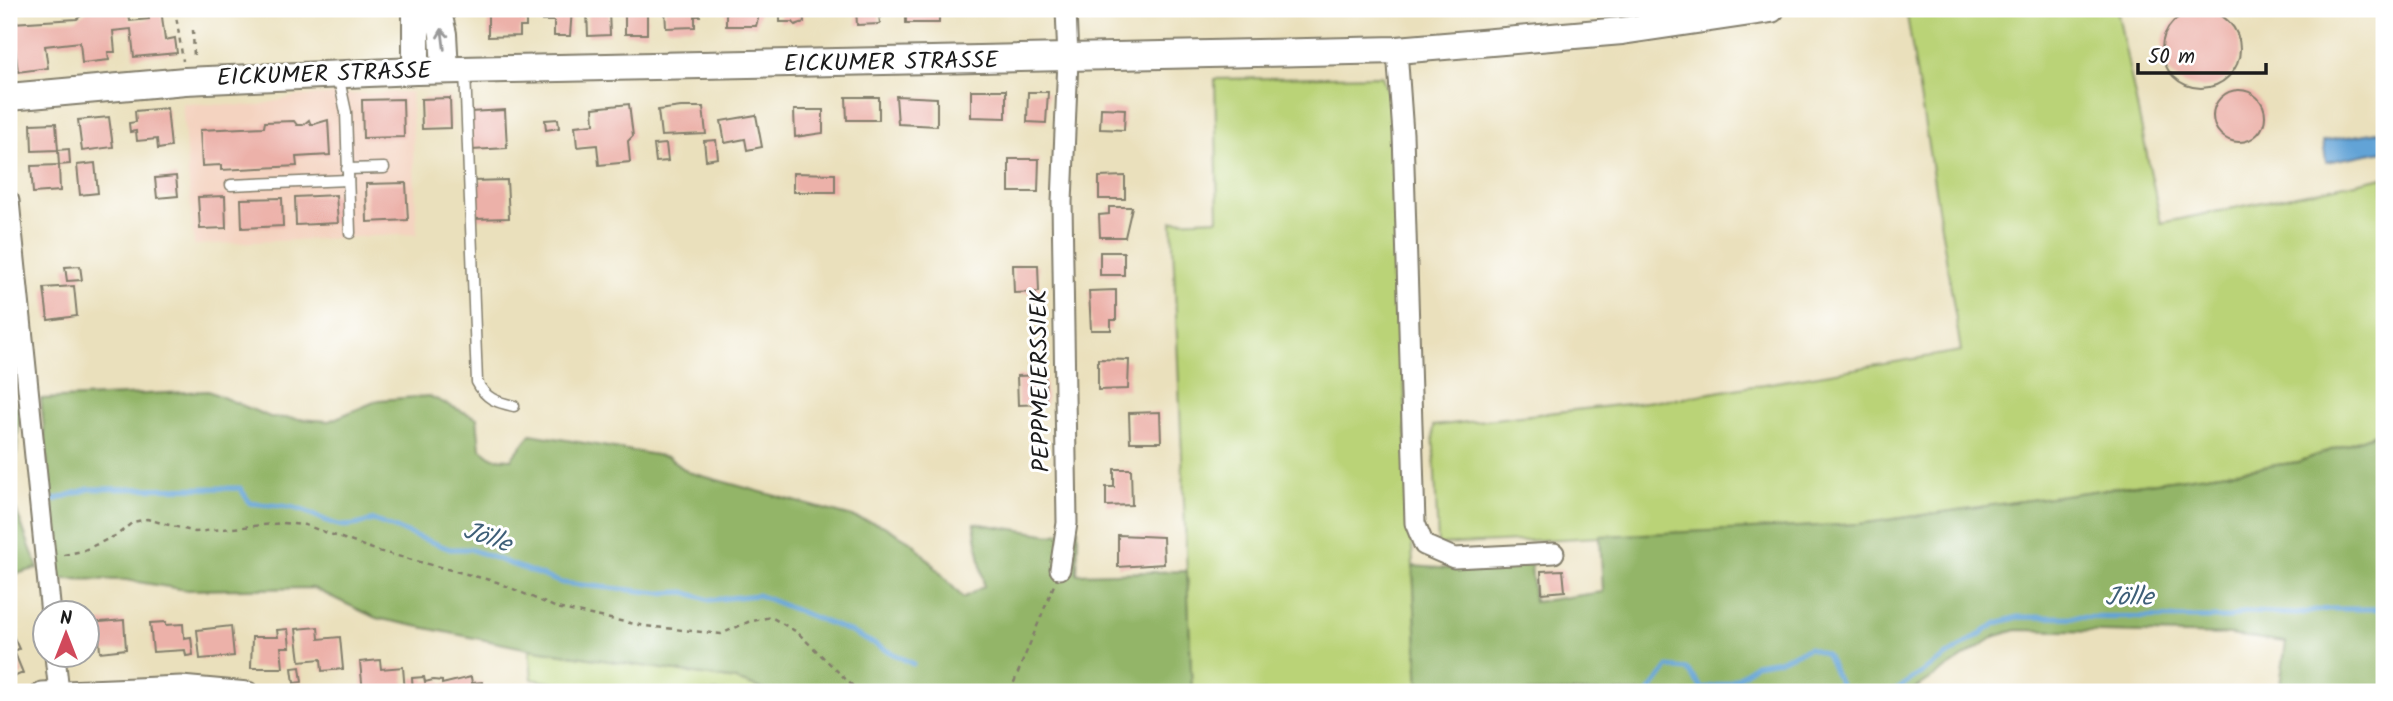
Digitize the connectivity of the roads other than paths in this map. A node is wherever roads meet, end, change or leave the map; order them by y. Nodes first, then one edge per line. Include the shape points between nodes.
1 (416, 9) edge
2 (437, 9) edge
3 (1066, 9) edge
4 (1771, 9) edge
5 (1397, 50) junction
6 (1068, 60) junction
7 (455, 70) junction
8 (416, 71) junction
9 (338, 74) junction
10 (9, 97) edge
11 (384, 168) dead end
12 (347, 175) junction
13 (231, 185) dead end
14 (9, 201) edge
15 (350, 233) dead end
16 (514, 406) dead end
17 (1554, 553) dead end
18 (1060, 569) road end
19 (50, 600) edge
20 (54, 670) edge
21 (53, 692) edge
22 (248, 692) edge

1 - 8 main road
7 -> 2 main road
3 - 6 street, PEPPMEIERSSIEK
4 - 5 main road, EICKUMER STRASSE via 1622,31
5 - 6 main road, EICKUMER STRASSE
5 - 17 street via 1415,523 1424,545 1454,558
6 - 7 main road, EICKUMER STRASSE
6 - 18 street, PEPPMEIERSSIEK via 1062,202 1067,523
7 - 8 main road, EICKUMER STRASSE
7 - 16 lane via 477,382 494,402
8 - 9 main road, EICKUMER STRASSE
9 - 10 main road, EICKUMER STRASSE
9 - 12 lane via 346,112
11 - 12 lane
12 - 13 lane
12 - 15 lane
14 - 19 street
20 - 21 street
21 - 22 street via 181,686

